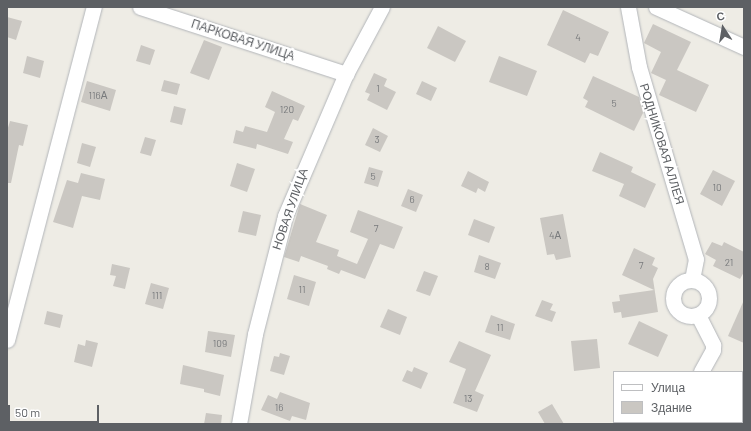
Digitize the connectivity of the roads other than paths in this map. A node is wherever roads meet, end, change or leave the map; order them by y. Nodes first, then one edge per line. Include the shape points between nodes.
1 (94, 7) edge
2 (140, 7) edge
3 (382, 7) edge
4 (628, 7) edge
5 (656, 7) edge
6 (744, 47) edge
7 (346, 74) junction
8 (692, 279) junction
9 (698, 315) junction
10 (7, 340) edge
11 (702, 371) edge
12 (239, 424) edge

1 - 10 street
2 - 7 street, ПАРКОВАЯ УЛИЦА
3 - 7 street, НОВАЯ УЛИЦА
4 - 8 street, РОДНИКОВАЯ АЛЛЕЯ via 639,67 696,258
5 - 6 street
7 - 12 street, НОВАЯ УЛИЦА via 285,216 255,334
8 - 9 street via 699,281 709,291 709,305
8 - 9 street via 679,284 673,297 674,304 684,315
9 - 11 street via 713,350

